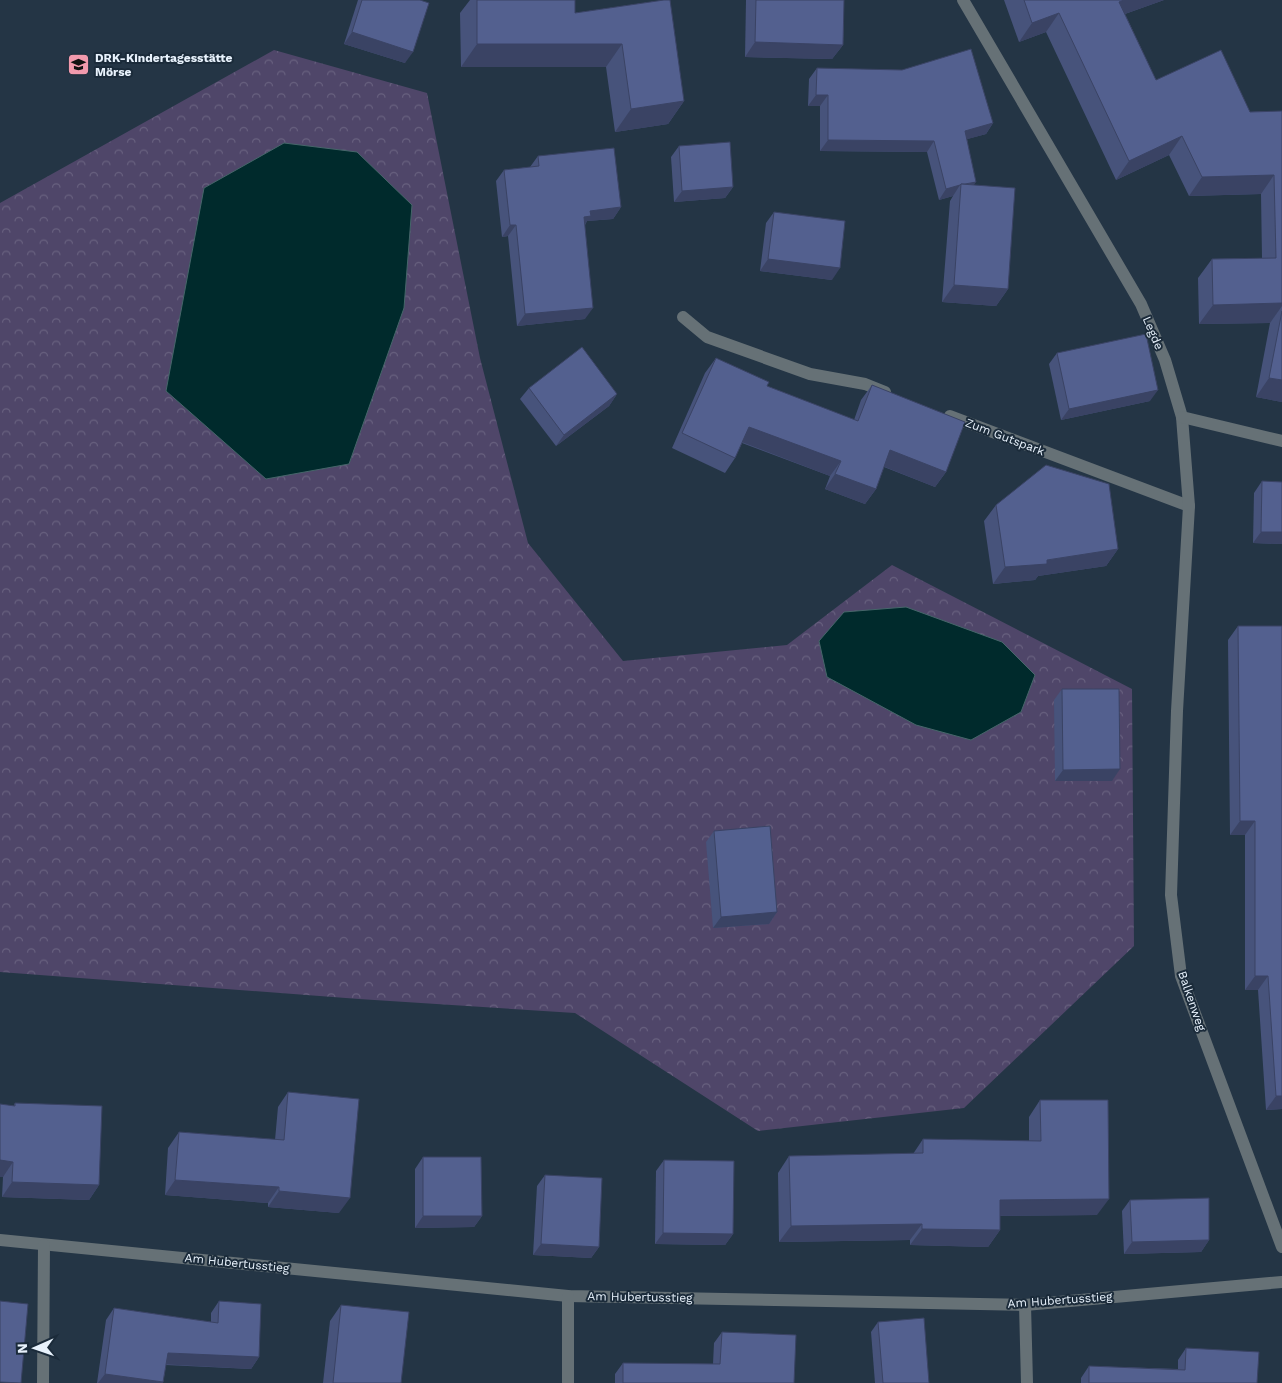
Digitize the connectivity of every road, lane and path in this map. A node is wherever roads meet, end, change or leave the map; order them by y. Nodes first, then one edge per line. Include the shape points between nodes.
1 (963, 0) edge
2 (683, 317) dead end
3 (892, 394) edge
4 (939, 412) edge
5 (1182, 416) junction
6 (1282, 441) edge
7 (1189, 506) junction
8 (1177, 711) joint
9 (0, 1240) edge
10 (44, 1245) junction
11 (1282, 1247) edge
12 (1282, 1282) edge
13 (568, 1296) junction
14 (1025, 1305) junction
15 (43, 1383) edge
16 (568, 1383) edge
17 (1027, 1383) edge

1 - 5 street, Legde via 1141,304 1165,360
2 - 3 street via 707,337 810,374 864,384
4 - 7 street, Zum Gutspark
5 - 6 street
5 - 7 street, Legde
7 - 8 street, Legde
8 - 11 street, Balkenweg via 1171,896 1181,976
9 - 10 street, Am Hubertusstieg
10 - 13 street, Am Hubertusstieg
10 - 15 street
12 - 14 street, Am Hubertusstieg
13 - 14 street, Am Hubertusstieg
13 - 16 street
14 - 17 street

